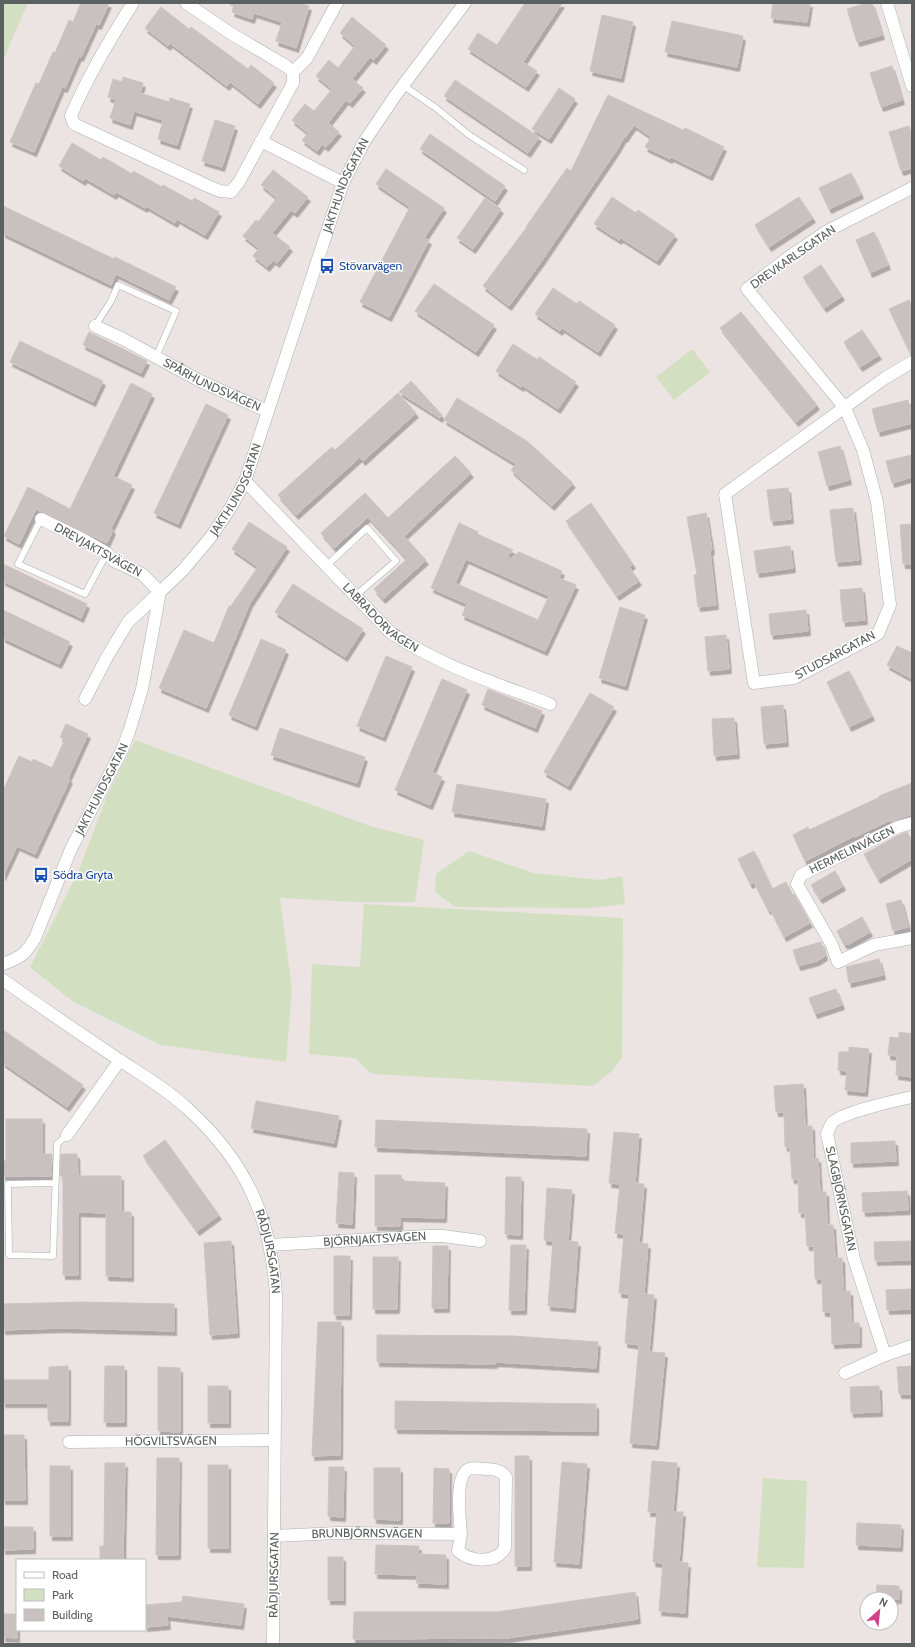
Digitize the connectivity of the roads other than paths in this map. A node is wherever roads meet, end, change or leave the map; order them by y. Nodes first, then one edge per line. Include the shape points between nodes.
1 (133, 3) edge
2 (186, 3) edge
3 (337, 3) edge
4 (465, 3) edge
5 (887, 3) edge
6 (293, 72) junction
7 (404, 86) junction
8 (912, 86) edge
9 (262, 140) junction
10 (524, 170) dead end
11 (343, 183) junction
12 (912, 188) edge
13 (95, 326) joint
14 (156, 357) junction
15 (912, 362) edge
16 (845, 408) junction
17 (267, 411) junction
18 (245, 481) junction
19 (41, 519) joint
20 (106, 553) junction
21 (326, 566) junction
22 (160, 592) junction
23 (355, 596) junction
24 (85, 699) dead end
25 (550, 704) dead end
26 (912, 823) edge
27 (912, 938) edge
28 (3, 964) edge
29 (3, 980) edge
30 (120, 1060) junction
31 (912, 1097) edge
32 (67, 1135) joint
33 (55, 1183) junction
34 (480, 1241) dead end
35 (270, 1245) junction
36 (912, 1346) edge
37 (885, 1355) junction
38 (845, 1373) dead end
39 (274, 1440) junction
40 (69, 1442) dead end
41 (460, 1534) junction
42 (274, 1536) junction
43 (273, 1644) edge

1 - 9 street via 76,104 71,116 74,124 208,186 231,192
2 - 6 street
3 - 6 street via 307,58
4 - 7 street, JAKTHUNDSGATAN
5 - 8 street
6 - 9 street via 293,82
7 - 10 lane via 470,135
7 - 11 street, JAKTHUNDSGATAN via 364,142
9 - 11 street
11 - 17 street, JAKTHUNDSGATAN
12 - 16 street, DREVKARLSGATAN via 829,230 747,289
13 - 14 street, SPÅRHUNDSVÄGEN
13 - 14 lane, SPÅRHUNDSVÄGEN via 118,285 176,311
14 - 17 street, SPÅRHUNDSVÄGEN via 200,381
15 - 16 street, STUDSARGATAN via 885,378
16 - 16 street, STUDSARGATAN via 725,494 754,683 794,678 878,634 890,605 877,502 863,450
17 - 18 street, JAKTHUNDSGATAN
18 - 21 street, LABRADORVÄGEN
18 - 22 street, JAKTHUNDSGATAN via 210,538
19 - 20 street, DREVJAKTSVÄGEN
19 - 20 lane via 18,564 85,594
20 - 22 street, DREVJAKTSVÄGEN via 114,561 142,574
21 - 23 street, LABRADORVÄGEN
21 - 23 lane via 368,528 396,560
22 - 24 street via 128,622
22 - 28 street, JAKTHUNDSGATAN via 142,689 122,750 71,849 27,952
23 - 25 street, LABRADORVÄGEN via 390,632 411,646 448,664
26 - 27 street, HERMELINVÄGEN via 898,827 801,875 797,884 832,945 838,962 874,945
29 - 30 street, RÅDJURSGATAN
30 - 32 street
30 - 35 street, RÅDJURSGATAN via 188,1109 217,1138 240,1169 252,1192
31 - 37 street, SLAGBJÖRNSGATAN via 880,1104 839,1118 832,1122 827,1134 854,1259
32 - 33 lane via 57,1144
33 - 33 lane via 53,1256 9,1255 8,1184
34 - 35 street, BJÖRNJAKTSVÄGEN via 443,1236
35 - 39 street, RÅDJURSGATAN via 276,1295
36 - 37 street
37 - 38 street
39 - 40 street, HÖGVILTSVÄGEN
39 - 42 street, RÅDJURSGATAN
41 - 41 street via 458,1551 470,1559 494,1559 501,1555 505,1548 506,1477 502,1471 470,1469 465,1472 459,1483
41 - 42 street, BRUNBJÖRNSVÄGEN via 338,1533
42 - 43 street, RÅDJURSGATAN

